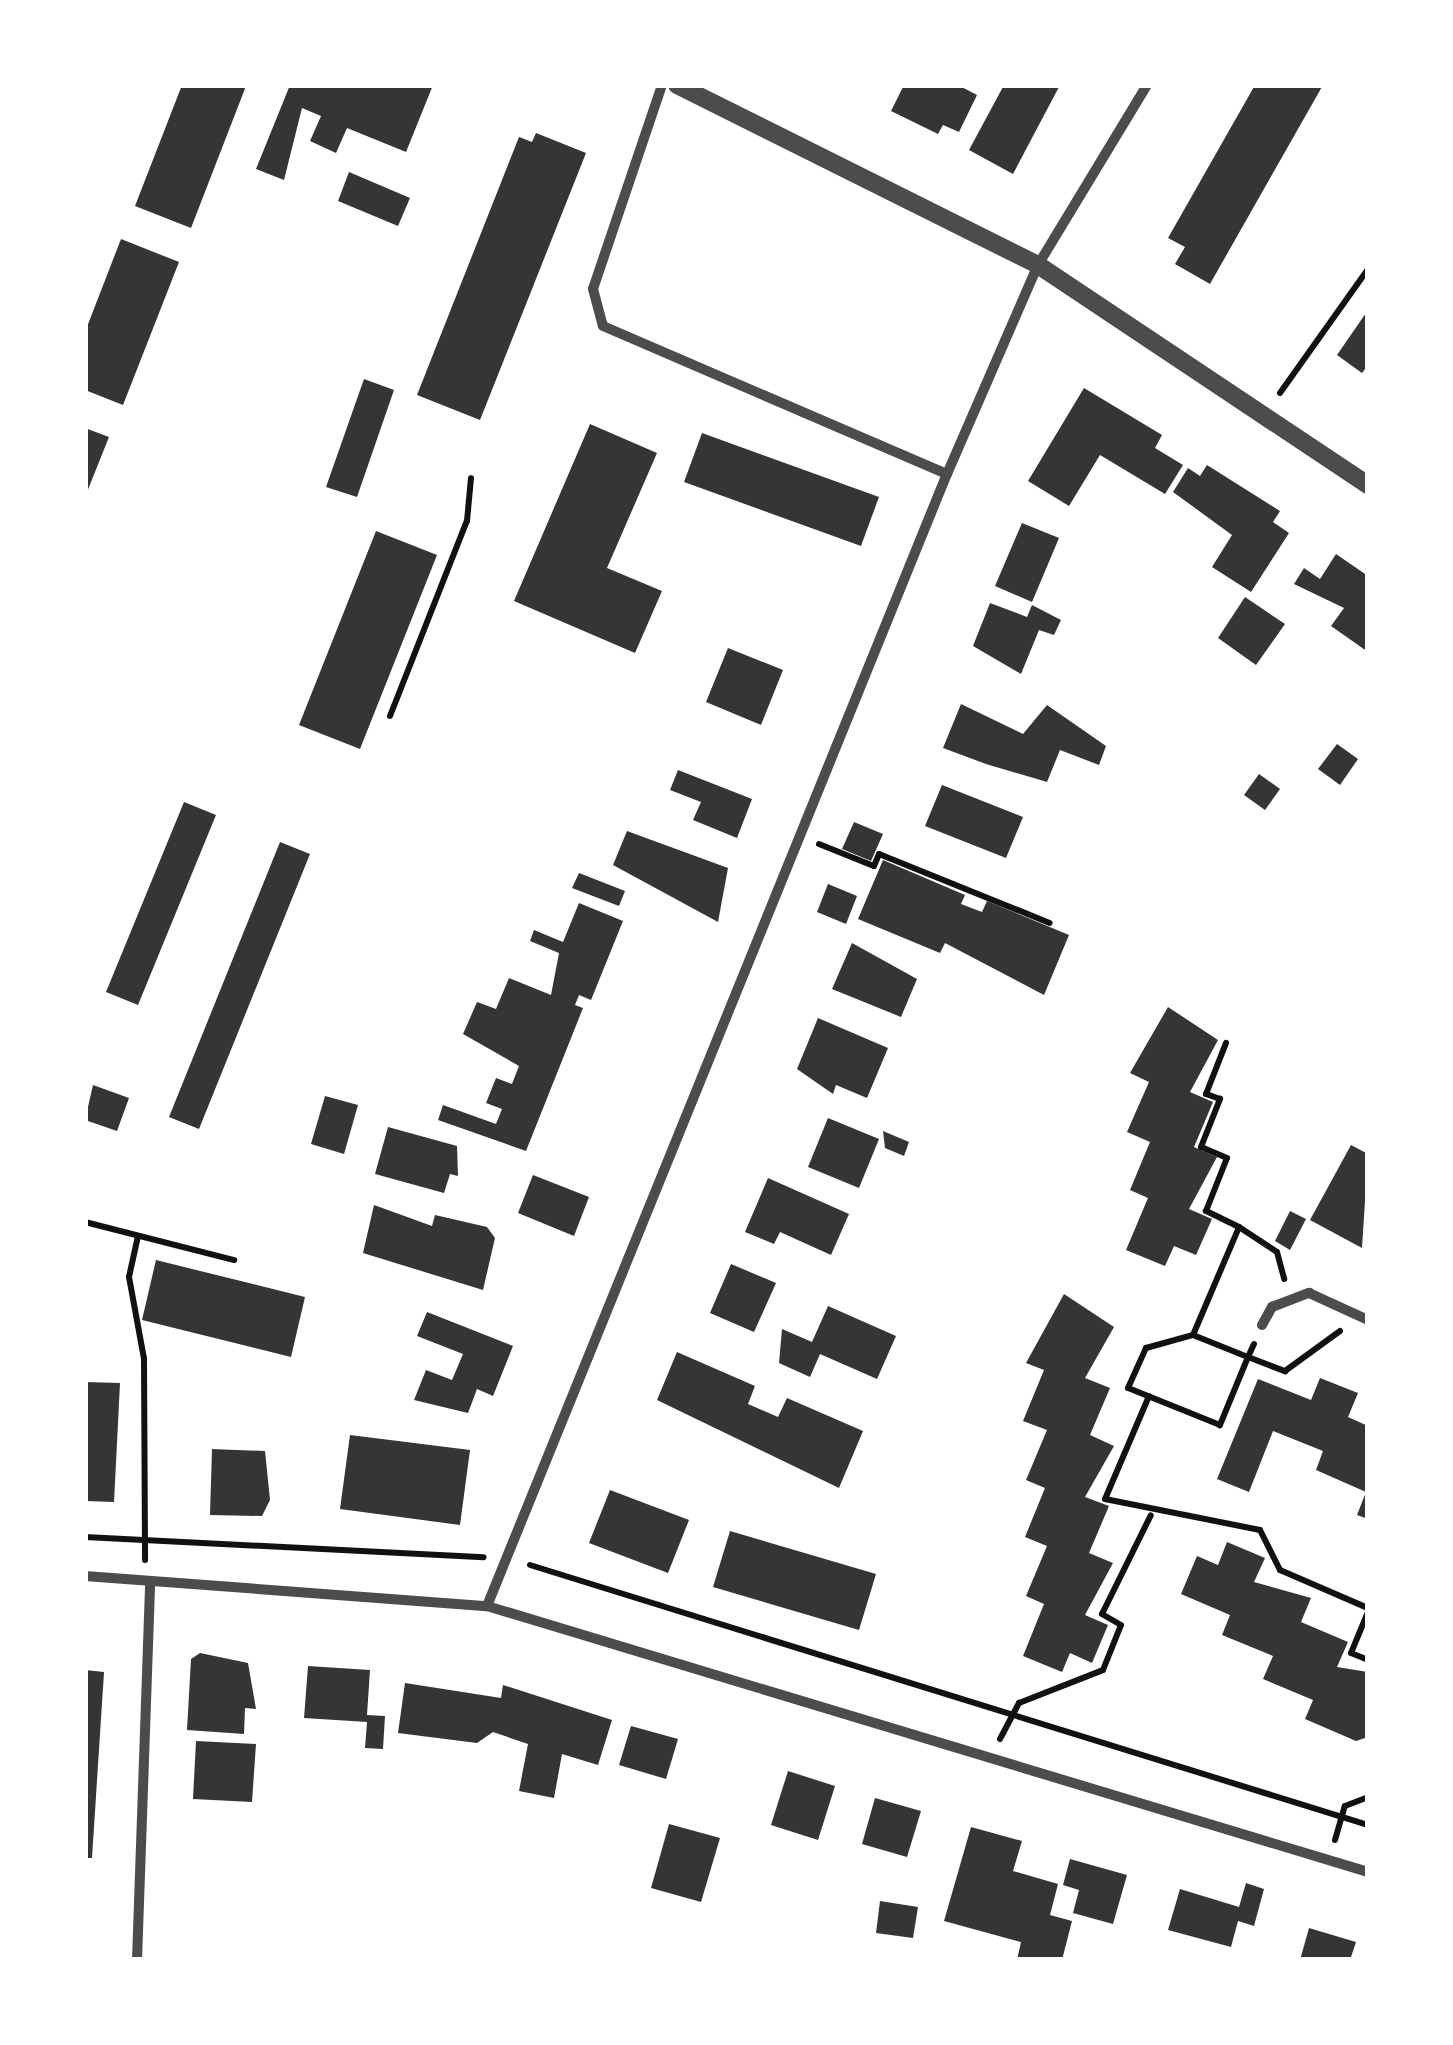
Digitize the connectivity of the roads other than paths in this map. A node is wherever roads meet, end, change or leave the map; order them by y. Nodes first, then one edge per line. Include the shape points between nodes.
1 (662, 85) edge
2 (677, 85) edge
3 (1147, 85) edge
4 (1038, 265) junction
5 (947, 474) junction
6 (1368, 485) edge
7 (1365, 1318) edge
8 (1262, 1325) road end
9 (85, 1576) edge
10 (150, 1581) junction
11 (487, 1606) junction
12 (1368, 1872) edge
13 (137, 1960) edge

1 - 5 street via 593,289 603,326
2 - 4 street
3 - 4 street
4 - 5 street
4 - 6 street
5 - 11 street
7 - 8 street via 1309,1293 1289,1296
9 - 10 street
10 - 11 street
10 - 13 street
11 - 12 street

